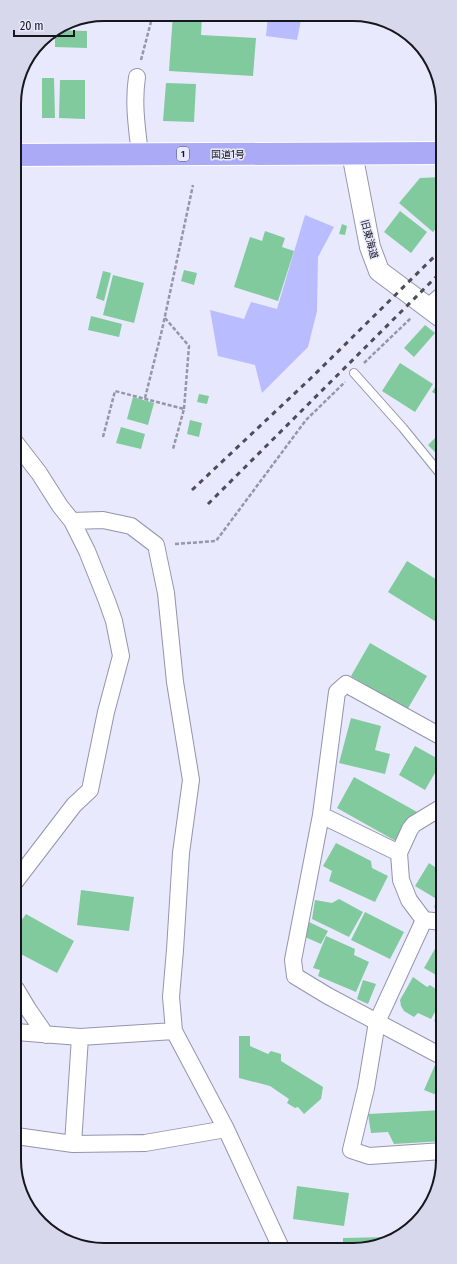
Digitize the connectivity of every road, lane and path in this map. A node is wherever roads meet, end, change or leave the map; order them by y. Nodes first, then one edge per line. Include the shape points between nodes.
1 (151, 21) edge
2 (136, 77) joint
3 (352, 153) junction
4 (436, 153) edge
5 (140, 154) junction
6 (21, 155) edge
7 (193, 185) dead end
8 (431, 311) edge
9 (165, 317) junction
10 (354, 373) junction
11 (145, 398) junction
12 (184, 409) junction
13 (103, 437) dead end
14 (173, 449) dead end
15 (21, 450) edge
16 (436, 469) edge
17 (72, 520) junction
18 (156, 545) junction
19 (436, 734) edge
20 (436, 811) edge
21 (321, 815) junction
22 (399, 853) junction
23 (21, 874) edge
24 (424, 920) junction
25 (436, 921) edge
26 (21, 997) edge
27 (377, 1022) junction
28 (174, 1031) junction
29 (21, 1032) edge
30 (46, 1035) junction
31 (80, 1037) junction
32 (436, 1054) edge
33 (226, 1129) junction
34 (21, 1137) edge
35 (73, 1144) junction
36 (436, 1151) edge
37 (279, 1243) edge

1 - 2 path
2 - 5 street via 134,94
3 - 4 highway, 国道1号 / 1
3 - 5 highway, 国道1号 / 1
3 - 8 street, 旧東海道 via 370,247 379,270
5 - 6 highway, 国道1号 / 1
7 - 9 path
8 - 10 path
9 - 11 path
9 - 12 path via 189,346
10 - 16 lane
10 - 18 path via 306,420 216,541
11 - 12 path
11 - 13 path via 115,391
12 - 14 path
15 - 17 street
17 - 18 street via 103,520 132,526
17 - 23 street via 107,601 121,656 90,790 74,805
18 - 28 street via 166,593 175,682 191,780 181,853 171,997
19 - 21 street via 346,684 337,692
20 - 22 street via 414,824
21 - 22 street
21 - 27 street via 293,960 295,976
22 - 24 street via 401,880 409,900
24 - 25 street
24 - 27 street
26 - 30 street
27 - 32 street
27 - 36 street via 366,1088 351,1150 369,1156
28 - 31 street
28 - 33 street
29 - 30 street
30 - 31 street
31 - 35 street
33 - 35 street via 145,1143
33 - 37 street
34 - 35 street

